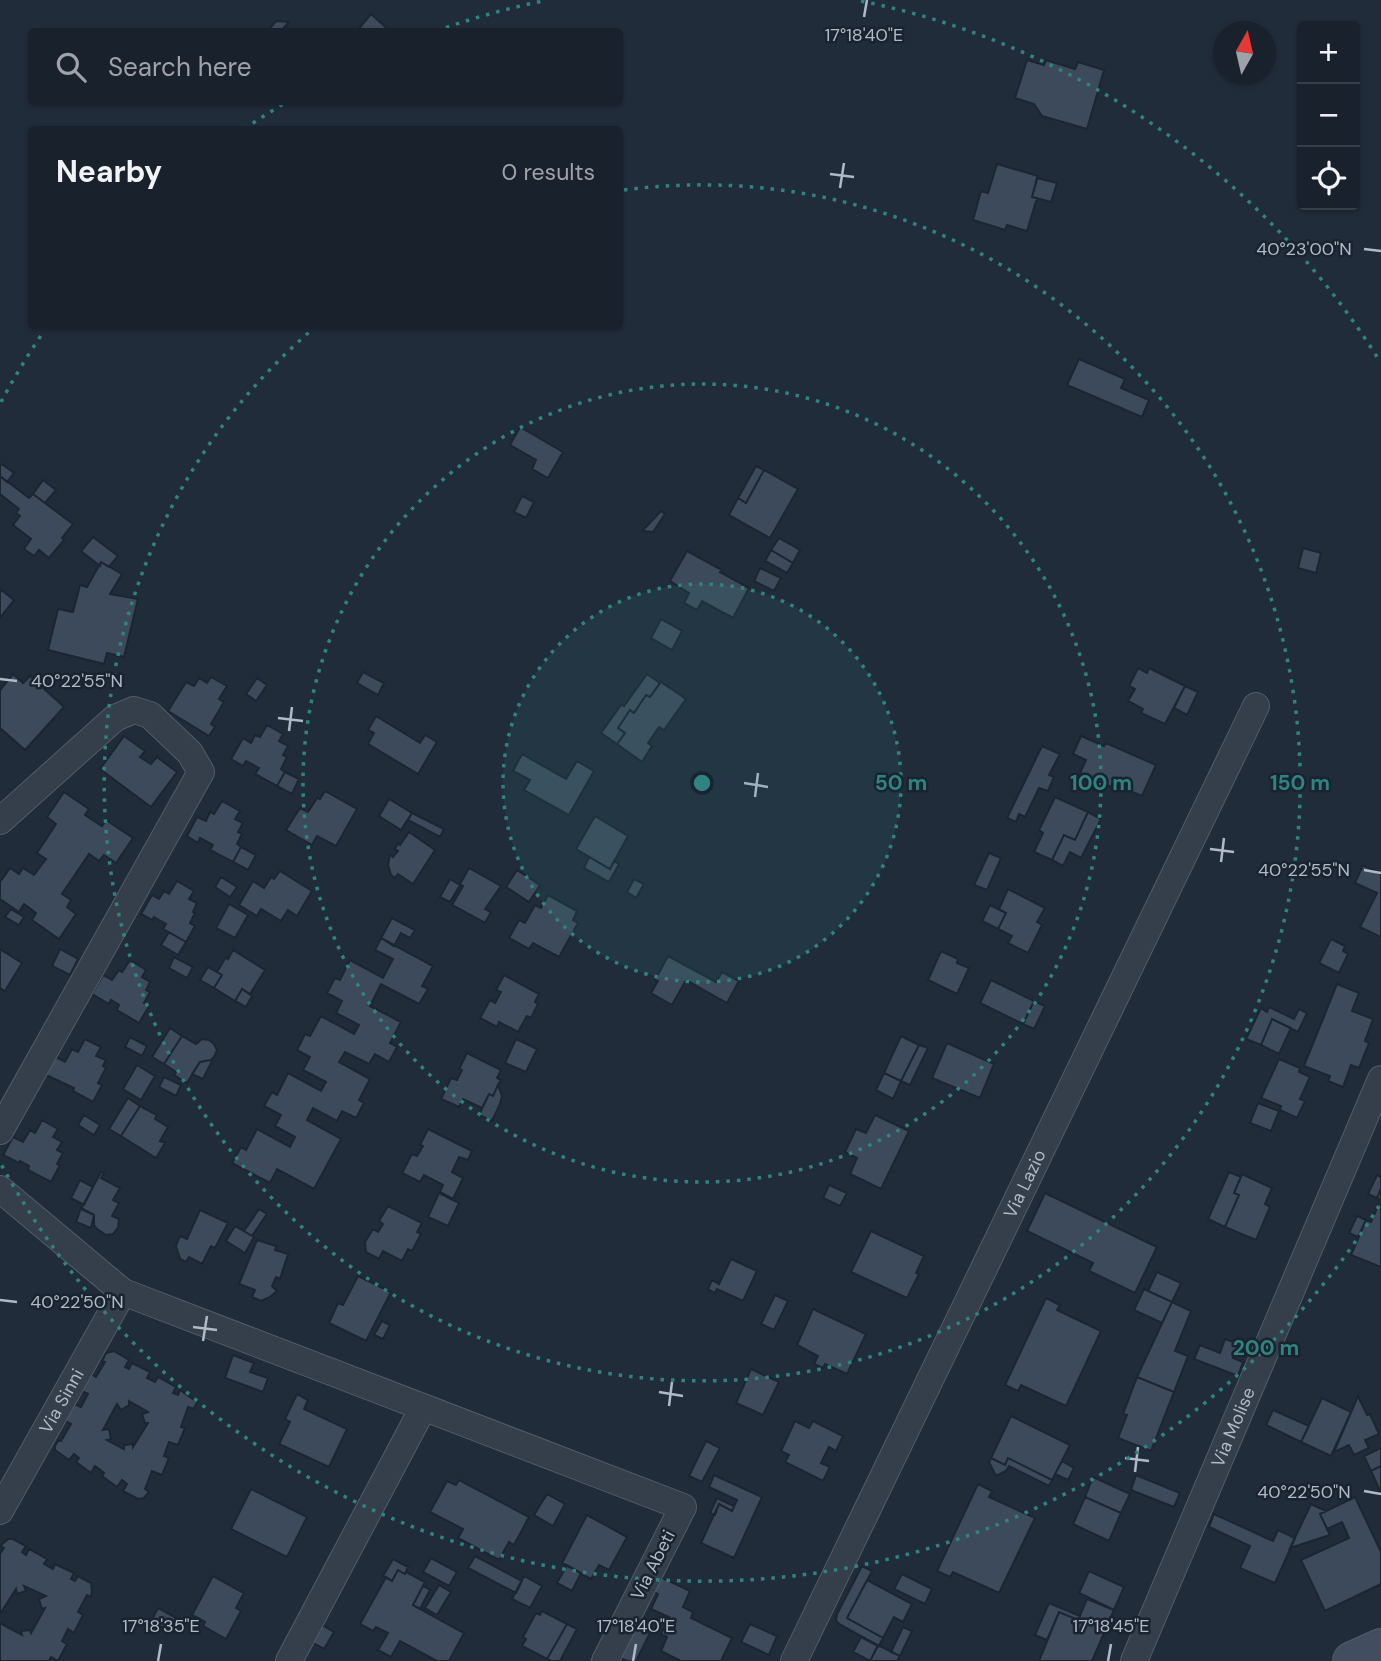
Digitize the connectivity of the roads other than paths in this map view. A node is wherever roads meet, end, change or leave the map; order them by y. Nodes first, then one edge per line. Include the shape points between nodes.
1 (1256, 706) dead end
2 (0, 821) edge
3 (1381, 1079) edge
4 (0, 1131) edge
5 (0, 1189) edge
6 (123, 1292) junction
7 (424, 1408) junction
8 (0, 1511) edge
9 (1381, 1648) edge
10 (289, 1661) edge
11 (605, 1661) edge
12 (794, 1661) edge
13 (1134, 1661) edge
14 (1352, 1661) edge

1 - 12 street, Via Lazio
2 - 4 street via 115,718 134,710 150,715 190,753 201,772
3 - 13 street, Via Molise
5 - 6 street
6 - 7 street
6 - 8 street, Via Sinni
7 - 10 street
7 - 11 street, Via Abeti via 682,1507
9 - 14 main road

